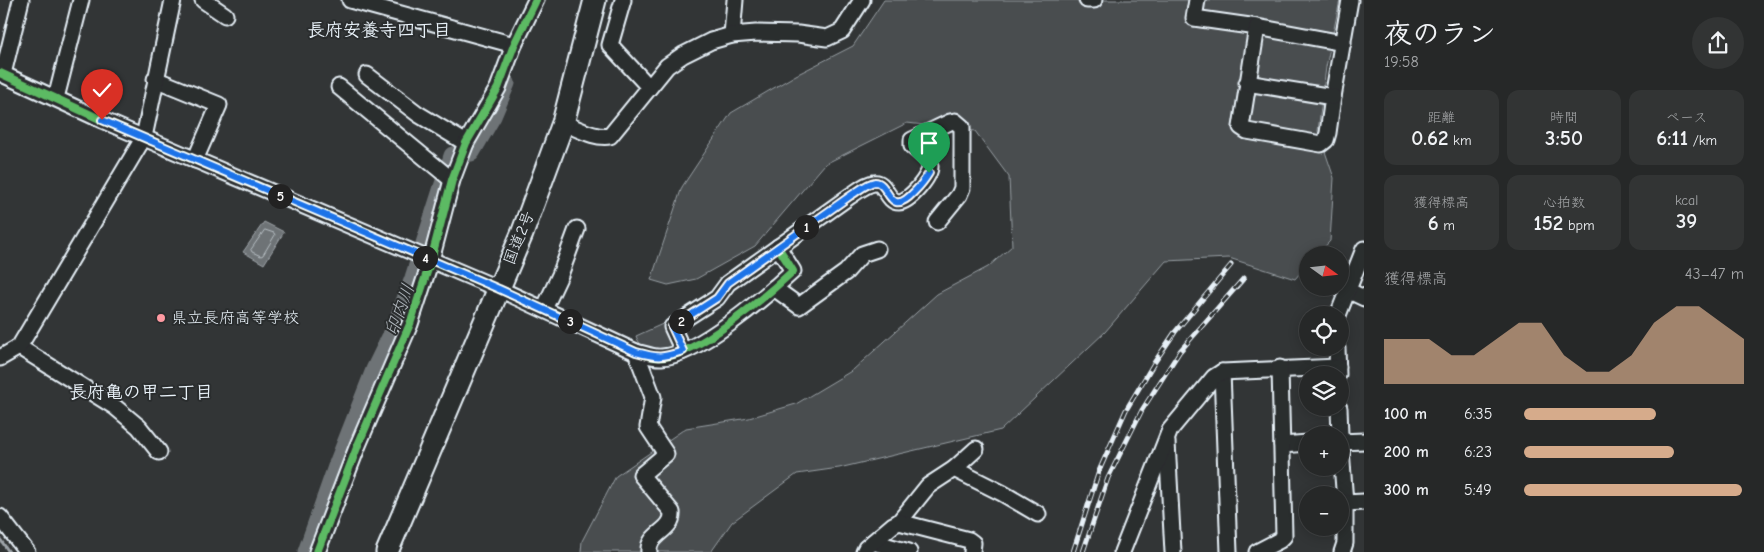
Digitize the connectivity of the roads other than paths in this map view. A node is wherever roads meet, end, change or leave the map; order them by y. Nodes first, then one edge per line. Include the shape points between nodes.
1 (21, 0) edge
2 (80, 0) edge
3 (173, 0) edge
4 (204, 0) edge
5 (350, 0) edge
6 (536, 0) edge
7 (595, 0) edge
8 (623, 0) edge
9 (735, 0) edge
10 (862, 0) edge
11 (1087, 0) edge
12 (1094, 0) edge
13 (1197, 0) edge
14 (1350, 0) edge
15 (225, 15) dead end
16 (1257, 27) junction
17 (732, 34) junction
18 (1343, 42) junction
19 (514, 45) junction
20 (1, 73) edge
21 (367, 75) dead end
22 (155, 79) junction
23 (1248, 83) junction
24 (339, 87) dead end
25 (649, 87) junction
26 (1333, 97) junction
27 (56, 98) junction
28 (563, 123) junction
29 (144, 138) junction
30 (464, 151) junction
31 (195, 160) junction
32 (448, 177) junction
33 (937, 222) dead end
34 (577, 229) dead end
35 (778, 247) junction
36 (877, 249) dead end
37 (1364, 249) edge
38 (426, 258) junction
39 (1349, 285) edge
40 (774, 288) junction
41 (499, 289) junction
42 (1349, 291) edge
43 (1364, 298) edge
44 (544, 309) junction
45 (19, 347) junction
46 (683, 351) junction
47 (636, 352) junction
48 (0, 358) edge
49 (1280, 368) junction
50 (1299, 369) edge
51 (1222, 372) junction
52 (1167, 435) junction
53 (1364, 441) edge
54 (1349, 442) edge
55 (1299, 444) edge
56 (1282, 445) junction
57 (976, 449) dead end
58 (159, 452) dead end
59 (954, 468) junction
60 (1349, 502) edge
61 (1364, 502) edge
62 (1038, 514) dead end
63 (0, 517) edge
64 (900, 522) junction
65 (1345, 536) edge
66 (869, 547) edge
67 (27, 552) edge
68 (317, 552) edge
69 (387, 552) edge
70 (649, 552) edge
71 (909, 552) edge
72 (972, 552) edge
73 (1122, 552) edge
74 (1173, 552) edge
75 (1229, 552) edge
76 (1257, 552) edge
77 (1342, 552) edge

1 - 20 street
2 - 27 street
3 - 22 street
4 - 15 street
5 - 19 street
6 - 19 street
7 - 28 highway, 国道2号
8 - 25 street via 610,45
9 - 17 street
10 - 17 street via 842,31 827,38 798,34
11 - 12 street
13 - 16 street via 1194,18
14 - 18 street
16 - 18 street
16 - 23 street
17 - 25 street via 683,55 667,66
18 - 26 street
19 - 30 street via 498,88
20 - 27 street
21 - 30 street
22 - 29 street
22 - 31 street via 219,105
23 - 26 street
23 - 26 street via 1241,127 1244,130 1321,144 1328,133
24 - 32 street
25 - 28 street via 610,136 595,135
27 - 29 street
28 - 41 highway, 国道2号
29 - 31 street
29 - 45 street
30 - 32 street
31 - 38 street
32 - 38 street
33 - 35 street via 962,188 962,127 955,122 912,140 912,146 930,165 926,179 906,200 892,200 881,184 875,182
34 - 44 street
35 - 40 street via 793,271
35 - 46 street via 728,283 717,298 672,327
36 - 40 street via 862,254 846,272 799,306
37 - 39 street
38 - 41 street
38 - 68 street via 410,324
40 - 46 street via 714,334
41 - 44 street
41 - 69 highway, 国道2号
42 - 43 street
44 - 47 street
45 - 48 street
45 - 58 street via 115,406 139,427
46 - 47 street via 665,357
47 - 70 street via 653,398 648,427 666,454 641,475 672,512 673,518 652,539
49 - 50 street
49 - 51 street
49 - 56 street
51 - 52 street via 1214,377
51 - 75 street
52 - 73 street
52 - 74 street
53 - 54 street
55 - 56 street
56 - 76 street via 1284,536
57 - 59 street
59 - 62 street
59 - 64 street via 928,486
60 - 61 street
63 - 67 street
64 - 66 street
64 - 72 street via 969,540 973,544
65 - 77 street
66 - 71 street

